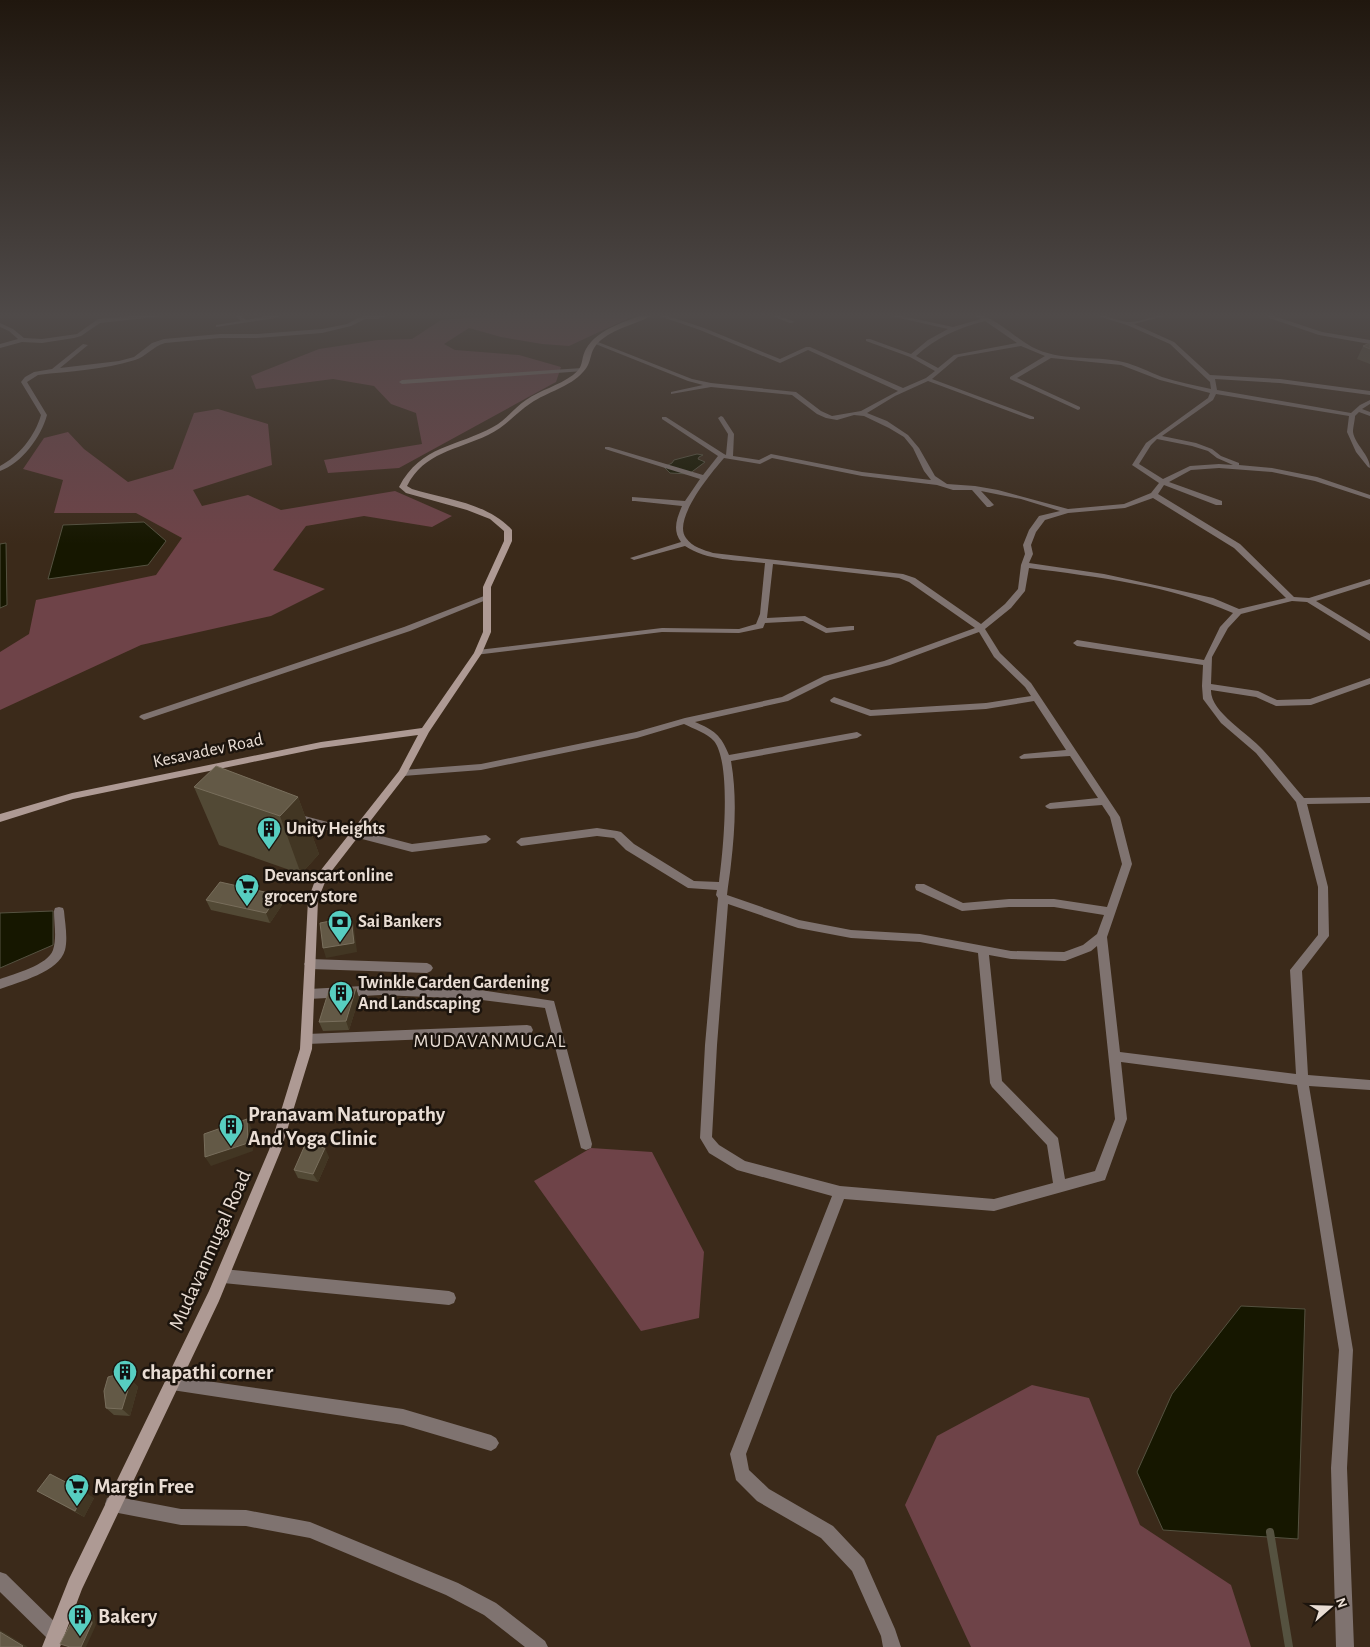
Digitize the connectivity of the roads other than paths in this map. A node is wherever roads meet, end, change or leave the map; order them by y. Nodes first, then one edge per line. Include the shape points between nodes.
1 (29, 390) edge
2 (550, 390) edge
3 (688, 390) edge
4 (756, 390) edge
5 (904, 390) edge
6 (957, 390) edge
7 (1038, 390) edge
8 (1209, 390) edge
9 (1346, 390) edge
10 (1214, 391) junction
11 (673, 393) dead end
12 (1370, 393) edge
13 (1370, 402) edge
14 (1078, 408) dead end
15 (1358, 410) junction
16 (862, 413) junction
17 (1370, 414) edge
18 (1352, 415) junction
19 (664, 418) dead end
20 (721, 418) dead end
21 (1032, 418) dead end
22 (1156, 437) junction
23 (607, 448) dead end
24 (725, 456) junction
25 (1370, 466) edge
26 (1247, 468) junction
27 (0, 469) edge
28 (702, 477) junction
29 (937, 482) junction
30 (1163, 482) junction
31 (974, 488) junction
32 (1154, 495) junction
33 (1370, 497) edge
34 (635, 499) dead end
35 (1219, 503) dead end
36 (688, 504) junction
37 (990, 505) dead end
38 (1068, 511) junction
39 (685, 543) junction
40 (634, 558) dead end
41 (770, 562) junction
42 (1026, 565) junction
43 (1370, 581) edge
44 (487, 598) junction
45 (1292, 599) junction
46 (1310, 600) junction
47 (1238, 612) junction
48 (762, 621) junction
49 (851, 628) dead end
50 (981, 628) junction
51 (1370, 638) edge
52 (1077, 642) dead end
53 (478, 653) junction
54 (1207, 664) junction
55 (1370, 681) edge
56 (1206, 686) junction
57 (1037, 698) junction
58 (834, 700) dead end
59 (144, 717) dead end
60 (685, 721) junction
61 (425, 731) junction
62 (857, 735) dead end
63 (1073, 752) junction
64 (1024, 757) dead end
65 (725, 759) junction
66 (403, 772) junction
67 (1370, 800) edge
68 (1104, 801) junction
69 (1301, 801) junction
70 (1050, 806) dead end
71 (281, 813) edge
72 (0, 818) edge
73 (354, 833) junction
74 (486, 839) dead end
75 (521, 842) dead end
76 (920, 887) dead end
77 (723, 892) junction
78 (59, 910) dead end
79 (1111, 912) junction
80 (1102, 937) junction
81 (983, 951) junction
82 (310, 964) junction
83 (427, 968) dead end
84 (0, 984) edge
85 (309, 994) junction
86 (527, 1030) dead end
87 (306, 1039) junction
88 (1114, 1056) junction
89 (1302, 1080) junction
90 (1370, 1085) edge
91 (586, 1144) dead end
92 (1060, 1187) junction
93 (840, 1192) junction
94 (223, 1276) junction
95 (449, 1298) dead end
96 (172, 1383) junction
97 (491, 1443) dead end
98 (113, 1504) junction
99 (0, 1580) edge
100 (54, 1641) edge
101 (539, 1647) edge
102 (892, 1647) edge
103 (1345, 1647) edge

1 - 27 street via 44,414 43,424 8,465
2 - 44 street, Mudavanmugal Road via 529,400 497,428 425,460 406,478 404,487 409,491 493,517 508,530 508,541 487,587
3 - 11 street
4 - 16 street via 794,394 829,418
5 - 16 street
6 - 21 street
7 - 14 street
8 - 10 street
9 - 12 street
10 - 18 street
10 - 22 street via 1211,399
13 - 15 street
15 - 17 street
15 - 18 street
16 - 29 street via 906,436
18 - 25 street via 1350,432
19 - 24 street
20 - 24 street via 731,434
22 - 26 street via 1194,444
22 - 30 street via 1135,465
23 - 28 street
24 - 28 street
24 - 29 street via 760,462 771,456 862,474
26 - 30 street via 1190,468
26 - 33 street via 1317,479
28 - 36 street
29 - 31 street via 946,486
30 - 32 street
30 - 35 street
31 - 37 street
31 - 38 street via 1046,503
32 - 38 street via 1125,506
32 - 45 street via 1237,546
34 - 36 street
36 - 39 street via 679,521
38 - 42 street via 1042,518 1027,545
39 - 40 street
39 - 41 street via 712,554
41 - 48 street
41 - 50 street via 900,576 912,580
42 - 47 street via 1104,576 1164,589 1210,600
42 - 50 street via 1022,589 1008,606
43 - 46 street
44 - 53 street, Mudavanmugal Road via 487,632
44 - 59 street via 407,629
45 - 46 street
45 - 47 street
46 - 51 street
47 - 54 street via 1224,627
48 - 49 street via 805,618 826,631
48 - 53 street via 760,626 739,631 662,630
50 - 57 street via 997,655
50 - 60 street via 887,663 827,678 785,699
52 - 54 street
53 - 61 street, Mudavanmugal Road
54 - 56 street
55 - 56 street via 1311,702 1276,703 1258,694
56 - 69 street via 1206,696 1224,721 1258,751
57 - 58 street via 986,706 870,713
57 - 63 street
60 - 65 street via 711,733 720,743
60 - 66 street via 637,735 481,767
61 - 66 street, Mudavanmugal Road
61 - 72 street, Kesavadev Road via 321,744 72,796
62 - 65 street
63 - 64 street
63 - 68 street
65 - 77 street via 730,805
66 - 73 street, Mudavanmugal Road
67 - 69 street
68 - 70 street
68 - 79 street via 1115,818 1128,864
69 - 89 street via 1323,887 1324,936 1296,970
71 - 73 street
73 - 74 street via 412,848
73 - 82 street, Mudavanmugal Road via 322,875 313,900
75 - 77 street via 597,832 617,835 630,847 692,885
76 - 79 street via 962,907 1054,903
77 - 81 street via 798,924 851,934 920,938
77 - 93 street via 706,1138 714,1150 742,1166
78 - 84 street via 58,954 41,967
79 - 80 street
80 - 81 street via 1087,948 1065,957
80 - 88 street
81 - 92 street via 996,1083 1053,1142
82 - 83 street
82 - 85 street, Mudavanmugal Road
85 - 87 street, Mudavanmugal Road
85 - 91 street via 381,990 465,993 550,1004
86 - 87 street
87 - 94 street, Mudavanmugal Road via 300,1072 275,1150
88 - 89 street
88 - 92 street via 1121,1119 1100,1176
89 - 90 street
89 - 103 street via 1346,1350 1339,1468
92 - 93 street via 994,1205
93 - 102 street via 738,1454 742,1474 763,1495 827,1532 858,1565
94 - 95 street
94 - 96 street, Mudavanmugal Road
96 - 97 street via 403,1416
96 - 98 street, Mudavanmugal Road
98 - 100 street, Mudavanmugal Road via 75,1585
98 - 101 street via 181,1517 246,1518 310,1530 452,1589 490,1609
99 - 100 street

